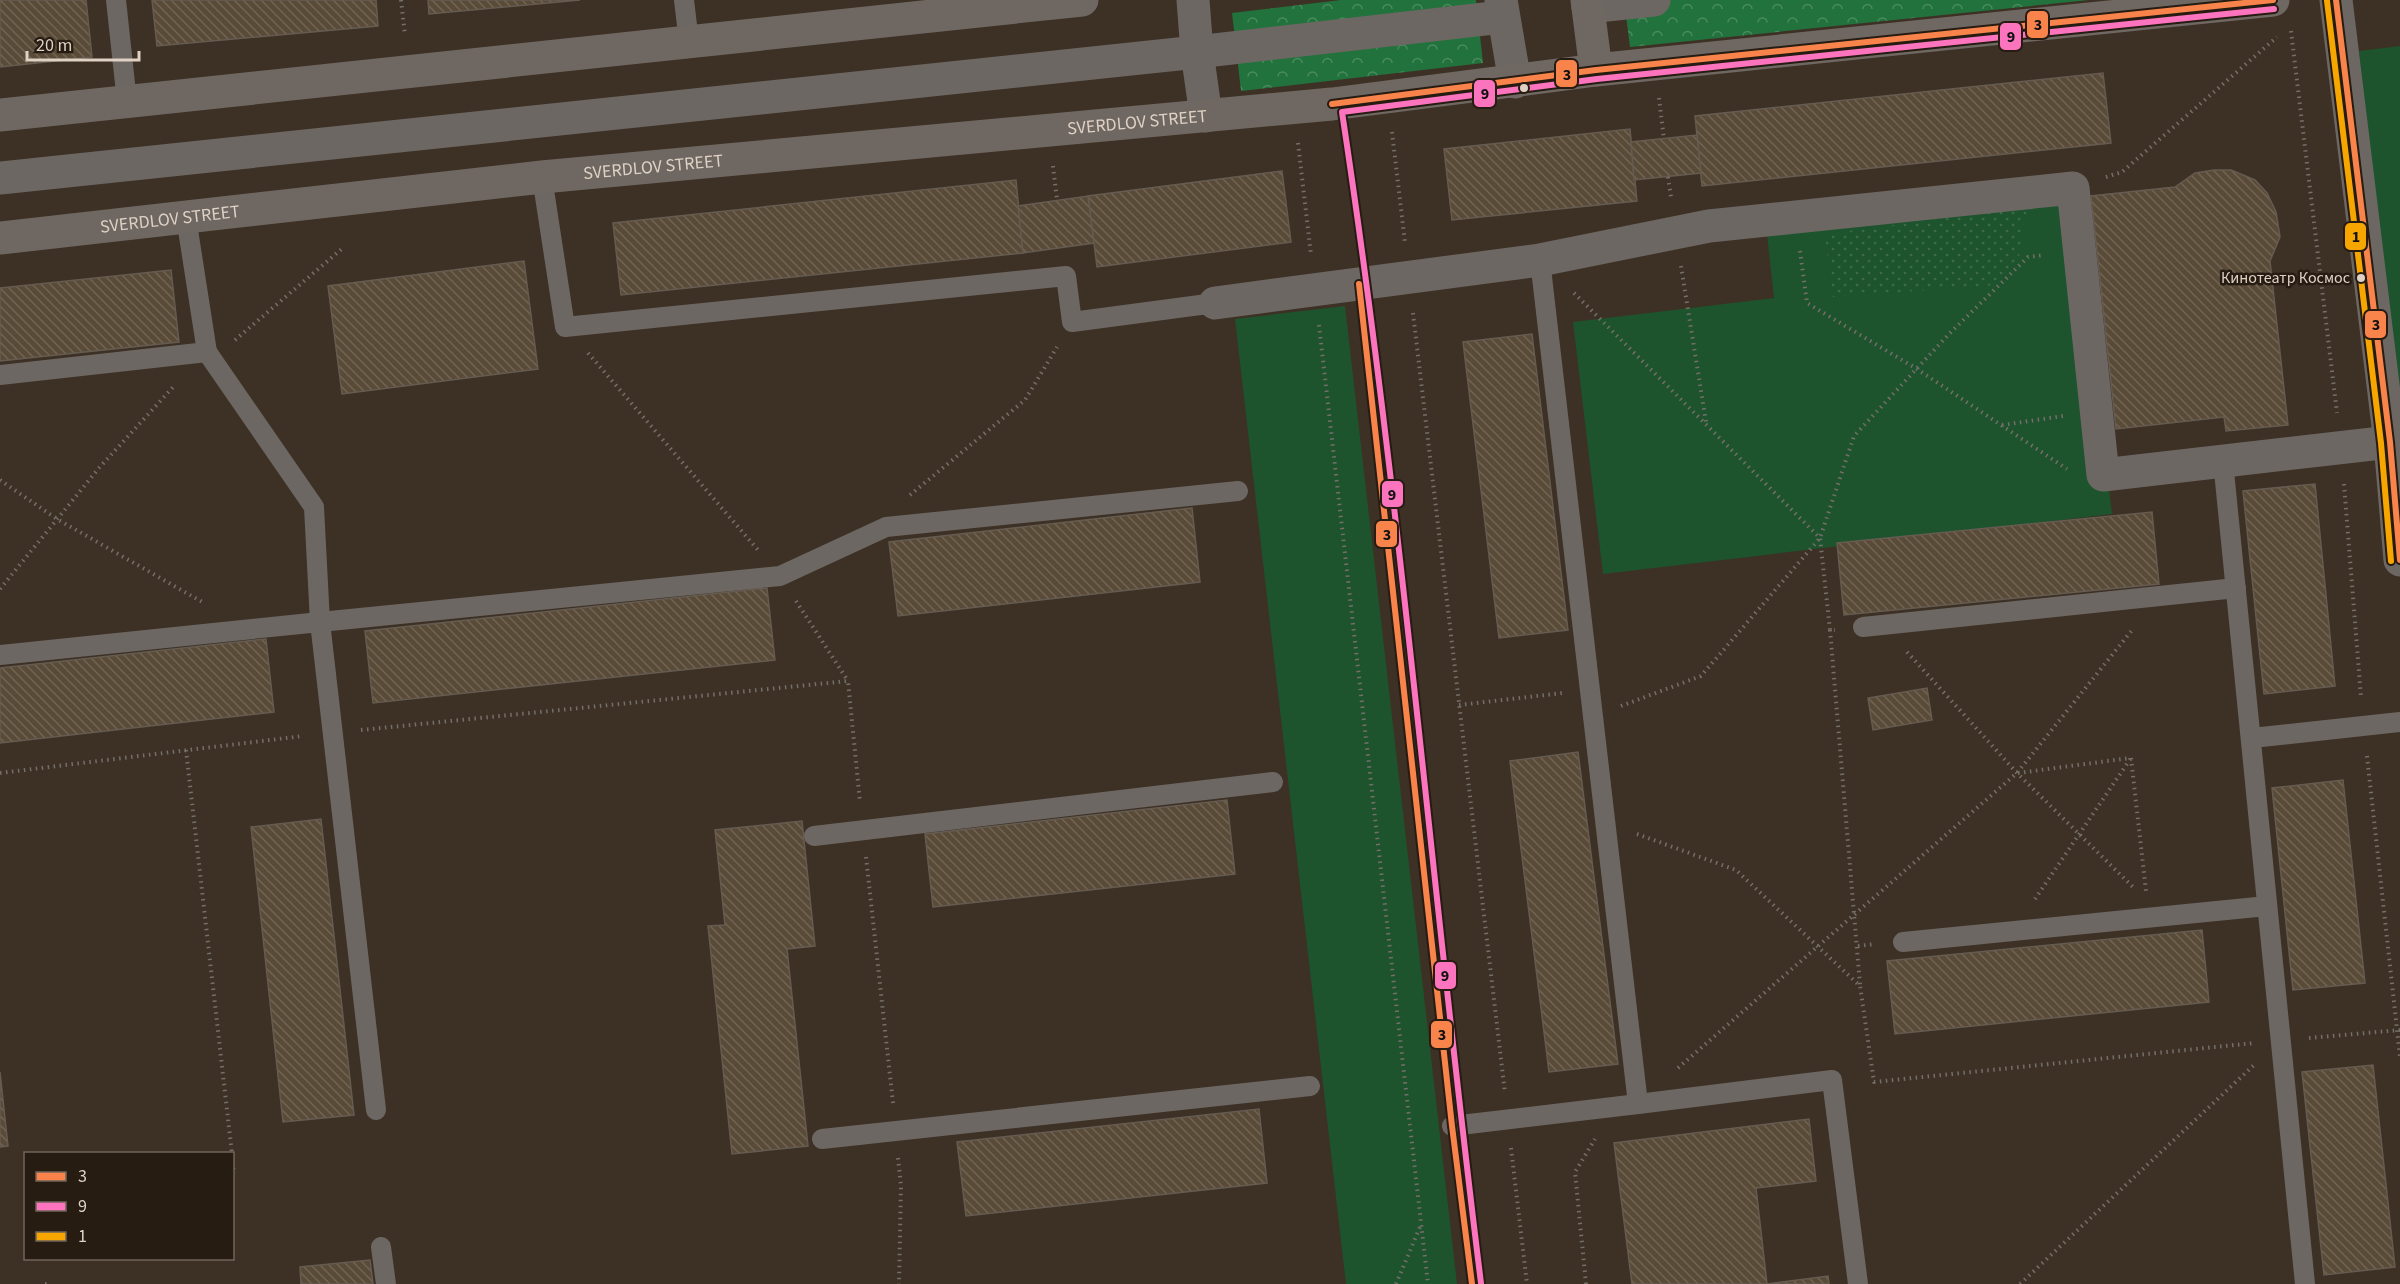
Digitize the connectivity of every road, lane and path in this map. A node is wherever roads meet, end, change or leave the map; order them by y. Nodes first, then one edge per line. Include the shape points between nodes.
1 (116, 0) edge
2 (401, 0) edge
3 (684, 0) edge
4 (1082, 0) edge
5 (1193, 0) edge
6 (1654, 0) edge
7 (2273, 0) edge
8 (2336, 0) edge
9 (1588, 4) edge
10 (1502, 8) edge
11 (405, 35) dead end
12 (689, 42) junction
13 (1197, 52) junction
14 (1596, 70) junction
15 (1515, 82) junction
16 (1659, 97) dead end
17 (127, 102) junction
18 (0, 115) edge
19 (1206, 116) junction
20 (1391, 128) dead end
21 (1297, 138) dead end
22 (1664, 139) dead end
23 (1053, 166) dead end
24 (542, 177) junction
25 (1668, 177) dead end
26 (0, 178) edge
27 (2073, 188) junction
28 (1057, 200) dead end
29 (186, 217) junction
30 (1796, 217) junction
31 (1676, 233) junction
32 (0, 238) edge
33 (344, 247) dead end
34 (2080, 249) junction
35 (1540, 260) junction
36 (1409, 277) junction
37 (1315, 290) junction
38 (1215, 303) joint
39 (1072, 322) junction
40 (565, 327) junction
41 (207, 352) junction
42 (1917, 369) junction
43 (0, 375) edge
44 (2097, 412) junction
45 (1706, 423) junction
46 (2001, 425) junction
47 (2390, 442) junction
48 (2342, 448) junction
49 (2223, 461) junction
50 (2076, 475) dead end
51 (0, 480) edge
52 (1238, 491) dead end
53 (57, 519) junction
54 (905, 525) junction
55 (1820, 538) junction
56 (2400, 560) edge
57 (780, 576) junction
58 (2236, 588) junction
59 (0, 589) edge
60 (2160, 596) junction
61 (320, 622) junction
62 (1872, 626) junction
63 (250, 629) junction
64 (1830, 630) junction
65 (0, 655) edge
66 (848, 681) junction
67 (1589, 690) junction
68 (1459, 705) junction
69 (1592, 717) junction
70 (2400, 723) edge
71 (2364, 726) junction
72 (332, 733) junction
73 (2252, 738) junction
74 (186, 750) junction
75 (2131, 758) junction
76 (0, 773) edge
77 (2018, 773) junction
78 (1273, 782) dead end
79 (1605, 822) junction
80 (863, 830) junction
81 (2080, 834) junction
82 (814, 836) dead end
83 (2267, 906) junction
84 (2148, 909) junction
85 (1854, 913) junction
86 (2014, 932) junction
87 (1903, 942) dead end
88 (1816, 946) junction
89 (1860, 986) junction
90 (2399, 1030) edge
91 (2281, 1040) junction
92 (2400, 1057) edge
93 (1310, 1086) dead end
94 (1638, 1104) junction
95 (1613, 1108) junction
96 (376, 1110) dead end
97 (1508, 1118) junction
98 (1452, 1126) dead end
99 (896, 1131) junction
100 (822, 1138) dead end
101 (231, 1152) edge
102 (1421, 1224) junction
103 (381, 1247) dead end
104 (387, 1284) edge
105 (899, 1284) edge
106 (1396, 1284) edge
107 (1428, 1284) edge
108 (1527, 1284) edge
109 (1586, 1284) edge
110 (1858, 1284) edge
111 (2020, 1284) edge
112 (2305, 1284) edge

1 - 17 lane
2 - 11 path
3 - 12 lane
4 - 12 street
5 - 13 street
6 - 9 street
7 - 14 street, SVERDLOV STREET
8 - 47 street
9 - 14 street
10 - 13 street
10 - 15 street
12 - 17 street
13 - 19 street
13 - 26 street
14 - 15 street, SVERDLOV STREET
15 - 19 street, SVERDLOV STREET
16 - 22 path
17 - 18 street
19 - 24 street, SVERDLOV STREET
20 - 36 path
21 - 37 path
23 - 28 path
24 - 29 street, SVERDLOV STREET
24 - 40 lane
25 - 31 path
27 - 30 street
27 - 34 street
27 - 48 path via 2121,172 2291,25
29 - 32 street, SVERDLOV STREET
29 - 41 lane
30 - 31 street
30 - 42 path via 1807,303
31 - 35 street
31 - 45 path
33 - 41 path via 218,354
34 - 42 path via 2028,258
34 - 44 street
35 - 36 street
35 - 45 path
35 - 67 lane
36 - 37 street
36 - 68 path
37 - 38 street
37 - 102 path
38 - 39 lane
39 - 40 lane via 1066,276
39 - 54 path via 1025,400 903,501
40 - 57 path
41 - 43 lane
41 - 53 path
41 - 61 lane via 314,507
42 - 46 path
42 - 55 path via 1854,436
44 - 46 path
44 - 49 street via 2103,475
45 - 55 path
46 - 50 path
47 - 48 street
47 - 56 street
48 - 49 street
48 - 71 path
49 - 58 lane
51 - 53 path
52 - 54 lane
53 - 59 path
53 - 63 path
54 - 57 lane via 886,527
55 - 64 path
55 - 69 path via 1701,676
57 - 61 lane
57 - 66 path
58 - 60 lane
58 - 73 lane
60 - 62 lane
60 - 77 path
61 - 63 lane
61 - 72 lane
62 - 64 path
62 - 77 path
63 - 65 lane
64 - 85 path
66 - 72 path
66 - 80 path
67 - 68 path
67 - 69 lane
68 - 97 path
69 - 79 lane
70 - 71 lane
71 - 73 lane
71 - 90 path
72 - 74 path
72 - 96 lane
73 - 83 lane
74 - 76 path
74 - 101 path
75 - 77 path
75 - 81 path
75 - 84 path
77 - 81 path
77 - 85 path
78 - 80 lane
79 - 88 path via 1736,870
79 - 94 lane
80 - 82 lane
80 - 99 path
81 - 84 path
81 - 86 path
83 - 84 lane
83 - 91 lane
84 - 86 lane
85 - 88 path
85 - 89 path
86 - 87 lane
88 - 89 path
88 - 94 path
89 - 91 path via 1874,1082
90 - 91 path
90 - 92 path
91 - 111 path
91 - 112 lane
93 - 99 lane
94 - 95 lane
94 - 110 lane via 1832,1080
95 - 97 lane
95 - 109 path via 1575,1172
97 - 98 lane
97 - 108 path
99 - 100 lane
99 - 105 path via 901,1185
102 - 106 path
102 - 107 path
103 - 104 lane

